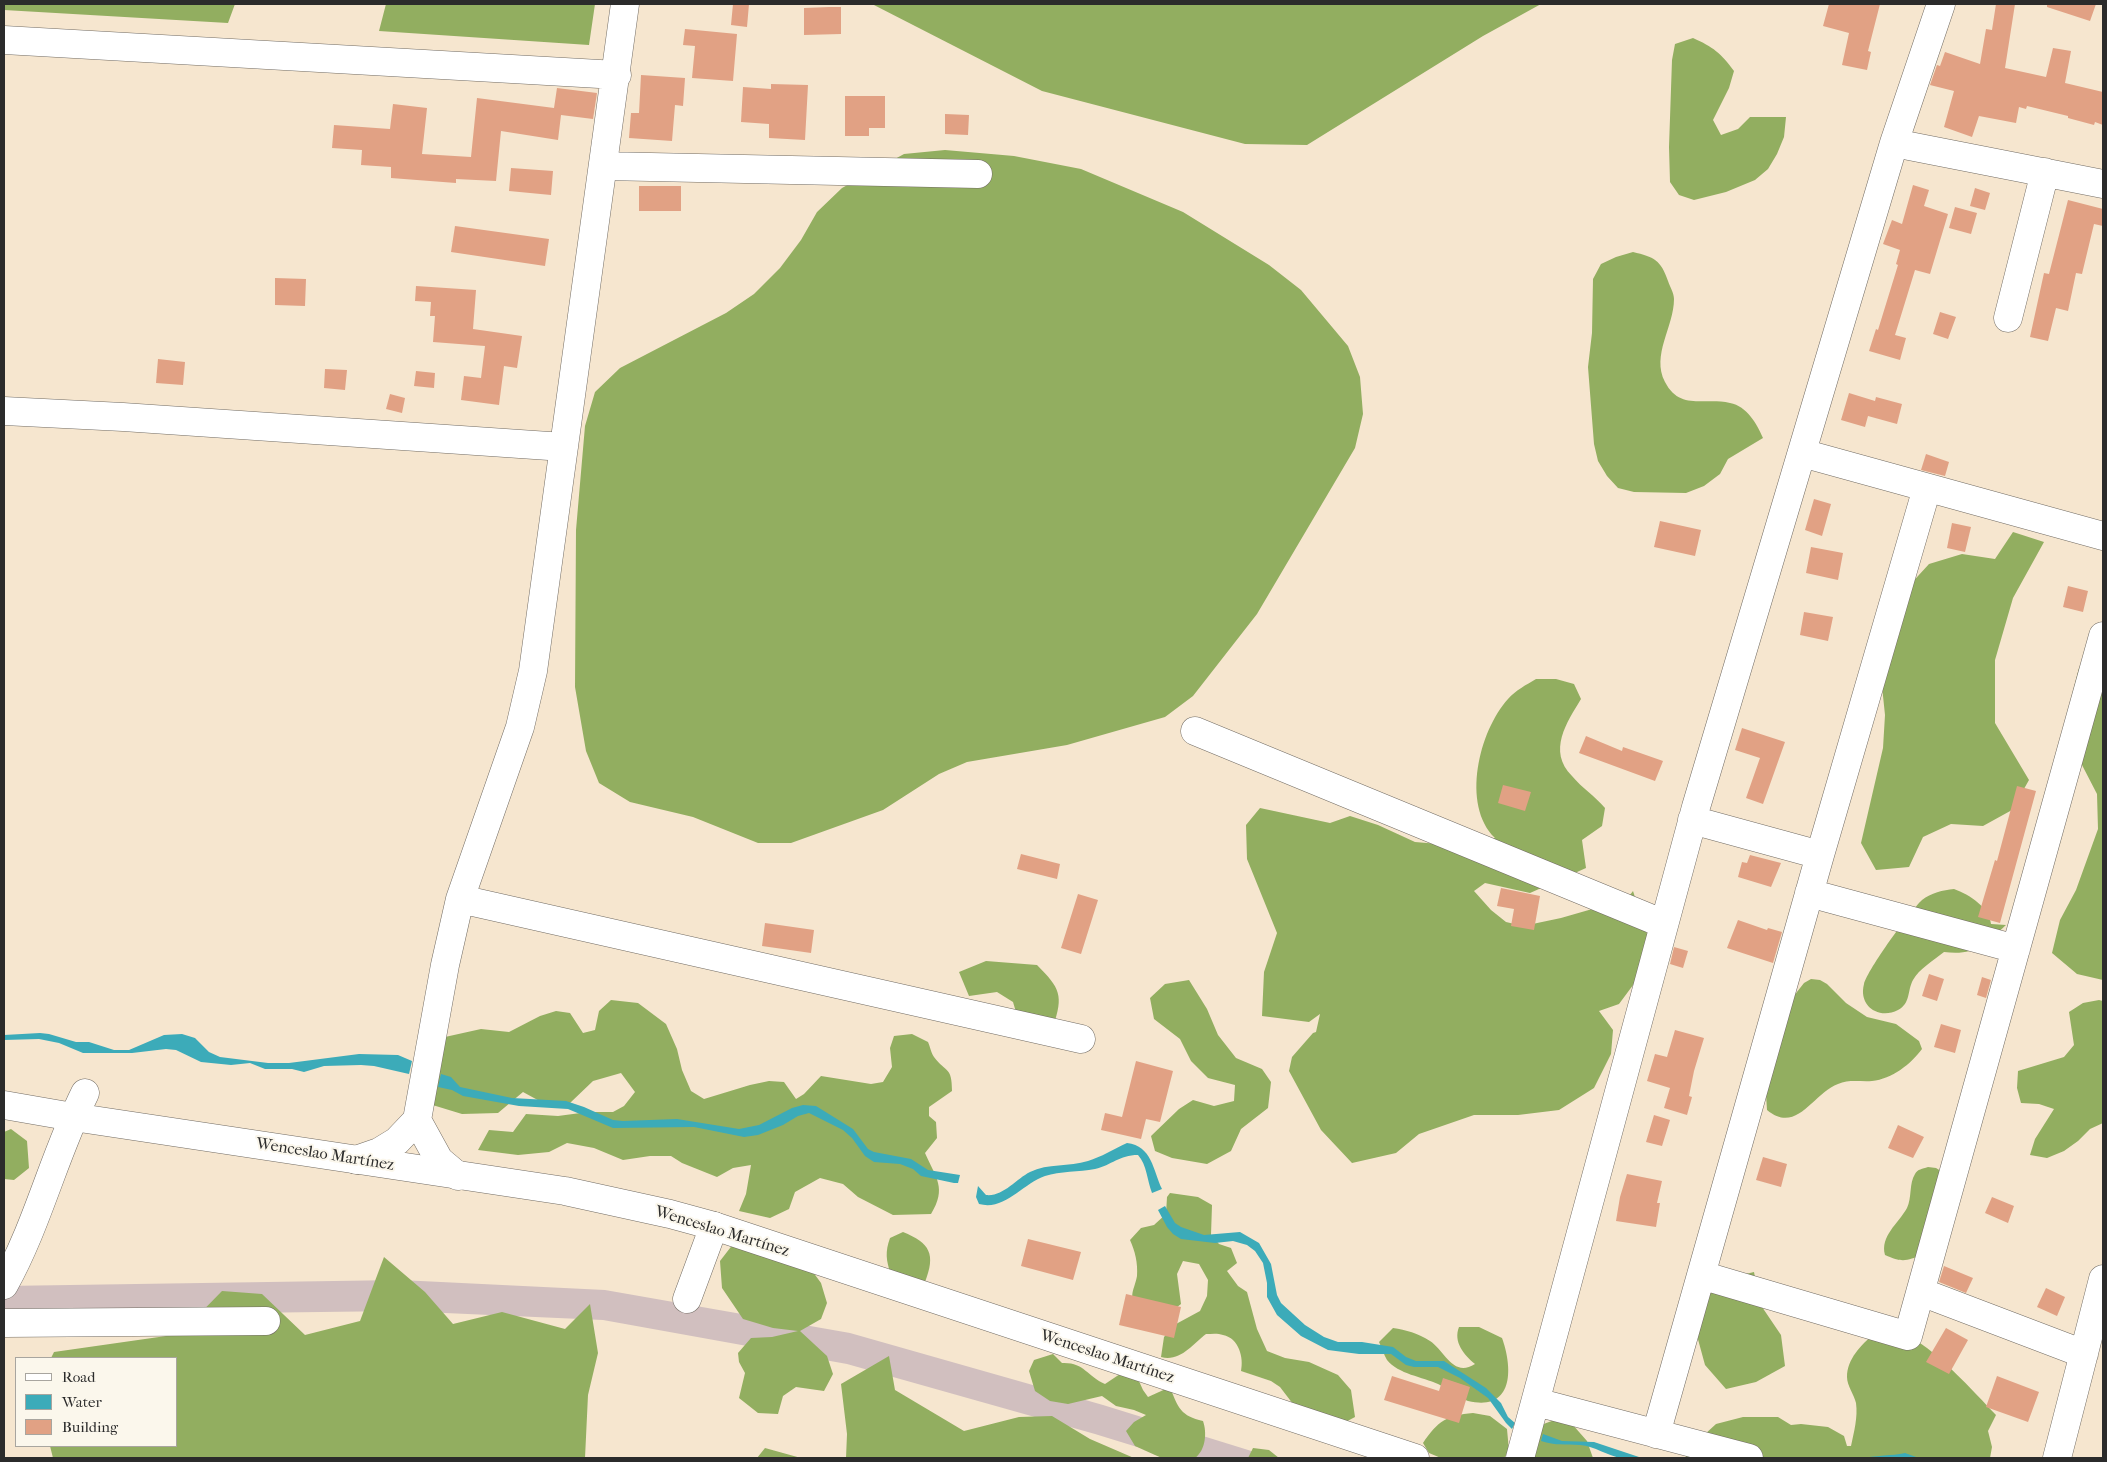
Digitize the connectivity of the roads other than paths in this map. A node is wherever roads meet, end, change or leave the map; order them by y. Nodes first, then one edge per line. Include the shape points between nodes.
1 (625, 4) edge
2 (1941, 4) edge
3 (4, 40) edge
4 (617, 75) junction
5 (1894, 143) junction
6 (604, 166) junction
7 (2045, 172) junction
8 (978, 174) dead end
9 (2103, 184) edge
10 (2008, 318) dead end
11 (4, 411) edge
12 (564, 447) junction
13 (1802, 452) junction
14 (1927, 488) junction
15 (2103, 536) edge
16 (2103, 636) edge
17 (1195, 731) dead end
18 (1692, 820) junction
19 (1820, 856) junction
20 (1809, 893) junction
21 (460, 899) junction
22 (1664, 924) junction
23 (2016, 949) junction
24 (1081, 1039) dead end
25 (86, 1093) dead end
26 (4, 1105) edge
27 (73, 1117) junction
28 (417, 1120) junction
29 (356, 1160) junction
30 (458, 1176) junction
31 (714, 1226) junction
32 (1701, 1276) junction
33 (2103, 1279) edge
34 (4, 1284) edge
35 (1920, 1292) junction
36 (688, 1300) dead end
37 (266, 1321) dead end
38 (4, 1323) edge
39 (2084, 1354) junction
40 (1536, 1402) junction
41 (1656, 1434) junction
42 (1415, 1458) edge
43 (1520, 1458) edge
44 (1749, 1458) edge
45 (2057, 1458) edge

1 - 4 street
2 - 5 street
3 - 4 street
4 - 6 street
5 - 7 street
5 - 13 street
6 - 8 street
6 - 12 street
7 - 9 street
7 - 10 street
11 - 12 street
12 - 21 street via 532,671 520,727
13 - 14 street
13 - 18 street
14 - 15 street
14 - 19 street
16 - 23 street
17 - 22 street
18 - 19 street
18 - 22 street
19 - 20 street
20 - 23 street
20 - 32 street
21 - 24 street
21 - 28 street via 444,965
22 - 40 street
23 - 35 street
25 - 27 street
26 - 27 street, Wenceslao Martínez
27 - 29 street, Wenceslao Martínez
27 - 34 street via 18,1259
28 - 29 street via 397,1141
28 - 30 street via 439,1160
29 - 30 street, Wenceslao Martínez
30 - 31 street, Wenceslao Martínez via 565,1192
31 - 36 street
31 - 42 street, Wenceslao Martínez
32 - 35 street via 1908,1336
32 - 41 street
33 - 39 street
35 - 39 street
37 - 38 street
39 - 45 street
40 - 41 street
40 - 43 street
41 - 44 street

